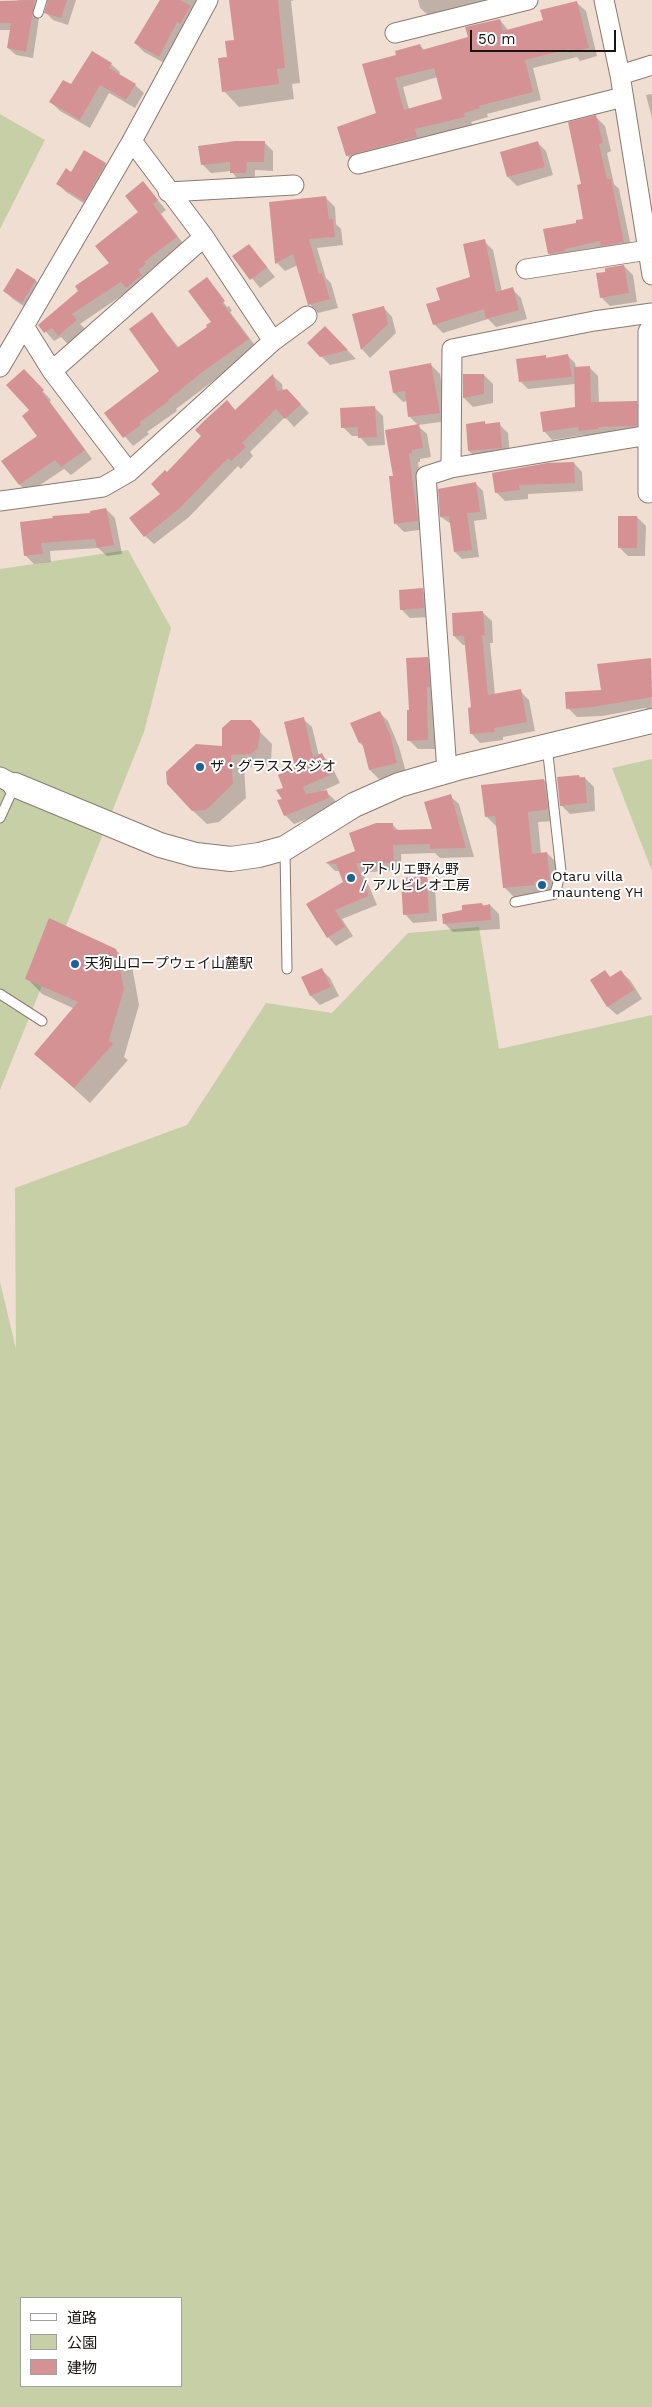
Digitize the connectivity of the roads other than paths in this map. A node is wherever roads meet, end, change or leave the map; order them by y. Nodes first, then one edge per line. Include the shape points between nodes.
1 (42, 0) edge
2 (208, 0) edge
3 (528, 0) edge
4 (604, 0) edge
5 (38, 12) dead end
6 (395, 33) dead end
7 (652, 64) edge
8 (620, 75) junction
9 (623, 97) junction
10 (132, 141) junction
11 (358, 164) dead end
12 (294, 185) dead end
13 (168, 192) junction
14 (204, 237) junction
15 (648, 250) junction
16 (526, 269) dead end
17 (652, 275) edge
18 (652, 313) edge
19 (307, 316) dead end
20 (652, 325) edge
21 (24, 326) junction
22 (273, 341) junction
23 (0, 367) edge
24 (52, 371) junction
25 (649, 435) junction
26 (451, 468) junction
27 (129, 472) junction
28 (648, 494) dead end
29 (0, 501) edge
30 (652, 722) edge
31 (547, 746) junction
32 (447, 771) junction
33 (8, 781) edge
34 (0, 818) edge
35 (286, 848) junction
36 (515, 902) dead end
37 (287, 969) dead end
38 (0, 994) edge
39 (42, 1022) dead end

1 - 5 lane
2 - 10 street
3 - 6 street
4 - 8 street
7 - 8 street
8 - 9 street
9 - 11 street
9 - 15 street
10 - 13 street
10 - 21 street
12 - 13 street
13 - 14 street
14 - 22 street
14 - 24 street
15 - 16 street
15 - 17 street
18 - 26 street via 452,349
19 - 22 street
20 - 25 street via 648,332
21 - 23 street
21 - 24 street
22 - 27 street
24 - 27 street
25 - 26 street
25 - 28 street
26 - 32 street via 426,476
27 - 29 street via 103,487
30 - 31 street
31 - 32 street
31 - 36 lane via 561,871 555,894
32 - 35 street via 399,785 354,805
33 - 34 lane
33 - 35 street via 160,845 196,855 231,859
35 - 37 lane
38 - 39 lane

